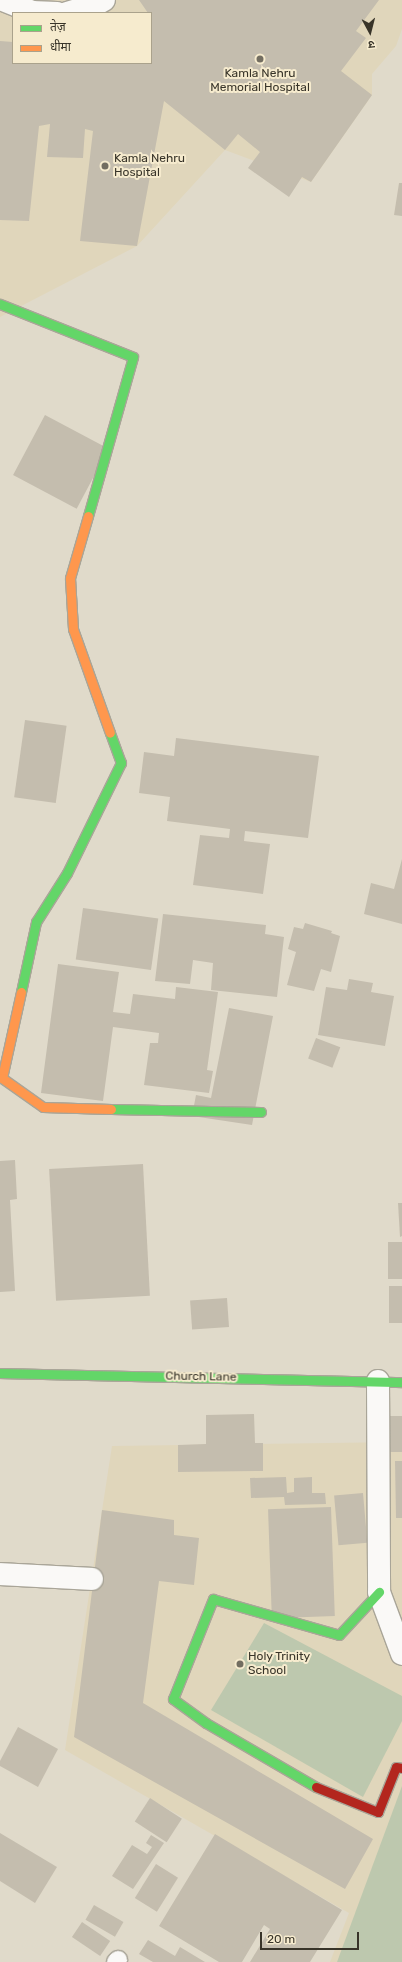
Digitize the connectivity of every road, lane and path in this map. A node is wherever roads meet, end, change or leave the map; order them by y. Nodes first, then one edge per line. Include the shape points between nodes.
1 (3, 0) edge
2 (104, 0) edge
3 (32, 12) edge
4 (69, 12) edge
5 (0, 304) edge
6 (261, 1112) dead end
7 (0, 1373) edge
8 (378, 1381) junction
9 (402, 1382) edge
10 (0, 1574) edge
11 (92, 1579) dead end
12 (379, 1592) junction
13 (402, 1654) edge
14 (402, 1768) edge

1 - 3 street
2 - 4 street
5 - 6 street via 133,358 70,578 72,629 121,763 67,873 36,922 2,1078 43,1107
7 - 8 street, Church Lane
8 - 9 street, Church Lane
8 - 12 street
10 - 11 street
12 - 13 street
12 - 14 street via 339,1635 213,1599 173,1699 206,1723 318,1788 378,1812 396,1767

